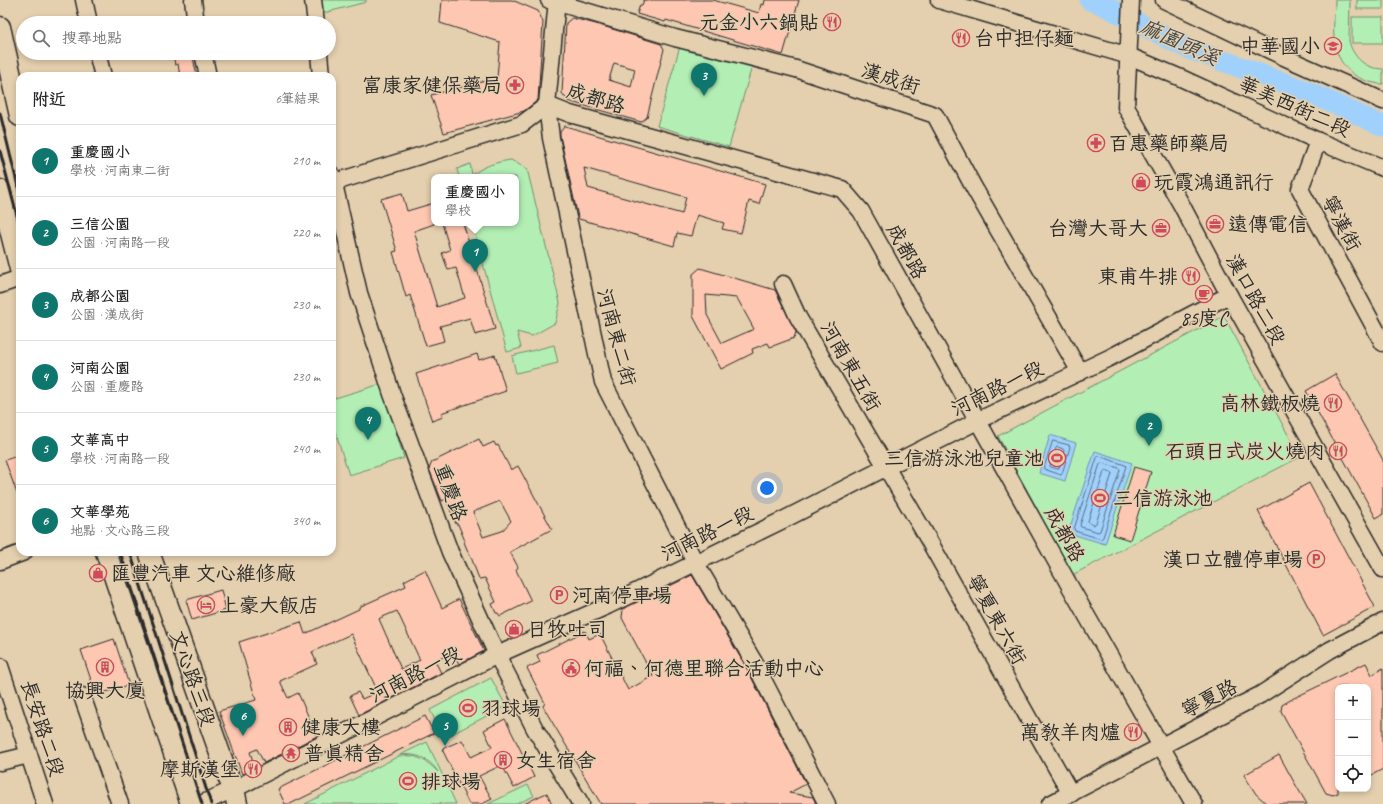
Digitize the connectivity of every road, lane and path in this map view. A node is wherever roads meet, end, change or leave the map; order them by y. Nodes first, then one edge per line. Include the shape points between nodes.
1 (84, 0) edge
2 (193, 0) edge
3 (313, 0) edge
4 (938, 0) edge
5 (1164, 0) edge
6 (555, 1) edge
7 (1131, 7) edge
8 (87, 16) edge
9 (195, 16) edge
10 (315, 16) edge
11 (0, 27) edge
12 (1129, 56) junction
13 (99, 60) edge
14 (205, 60) edge
15 (320, 60) edge
16 (102, 72) edge
17 (207, 72) edge
18 (321, 72) edge
19 (16, 98) edge
20 (1383, 101) edge
21 (547, 105) junction
22 (1318, 141) junction
23 (1383, 168) edge
24 (336, 179) edge
25 (0, 190) edge
26 (336, 197) edge
27 (16, 253) edge
28 (16, 279) edge
29 (783, 284) dead end
30 (0, 285) edge
31 (1229, 295) junction
32 (1383, 343) edge
33 (1080, 372) junction
34 (978, 420) junction
35 (886, 467) junction
36 (16, 555) edge
37 (107, 556) edge
38 (150, 556) edge
39 (0, 561) edge
40 (695, 562) junction
41 (1383, 570) edge
42 (1383, 622) edge
43 (497, 655) junction
44 (0, 666) edge
45 (82, 696) dead end
46 (1161, 746) junction
47 (29, 755) junction
48 (0, 762) edge
49 (1071, 794) junction
50 (235, 796) edge
51 (45, 804) edge
52 (120, 804) edge
53 (191, 804) edge
54 (201, 804) edge
55 (581, 804) edge
56 (827, 804) edge
57 (1050, 804) edge
58 (1194, 804) edge

1 - 8 street
2 - 9 street
3 - 10 street
4 - 12 street, 華美西街二段
5 - 20 street
6 - 21 street, 河南東二街
6 - 33 street, 漢成街 via 675,38 796,69 934,114
7 - 12 street, 漢口路二段
11 - 19 main road
12 - 22 street, 華美西街二段
12 - 31 street, 漢口路二段 via 1126,107
13 - 16 street
14 - 17 street
15 - 18 street
21 - 24 street, 成都路 via 522,124
21 - 34 street, 成都路 via 570,114 842,189 861,211
21 - 40 street, 河南東二街 via 552,145 603,382
22 - 23 street, 華美西街二段
22 - 32 street, 寧漢街 via 1300,188
25 - 27 main road
26 - 43 street, 重慶路 via 358,293 392,394 450,552
28 - 30 street
29 - 35 street, 河南東五街 via 798,317
31 - 33 street, 河南路一段
31 - 41 street, 漢口路二段
33 - 34 street, 河南路一段
34 - 35 street, 河南路一段
34 - 46 street, 成都路
35 - 40 street, 河南路一段
35 - 49 street, 寧夏東六街
36 - 39 street
37 - 53 main road, 文心路三段
38 - 50 main road, 文心路三段
40 - 43 street, 河南路一段 via 607,606
40 - 56 street, 河南東二街 via 754,662
42 - 46 street, 寧夏路 via 1330,650 1260,695
43 - 50 street, 河南路一段
43 - 55 street, 重慶路 via 535,729
44 - 47 street, 長安路二段
45 - 52 street
46 - 49 street, 寧夏路
46 - 58 street, 成都路
47 - 48 street
47 - 51 street, 長安路二段
49 - 57 street, 寧夏路
50 - 54 street, 河南路一段

